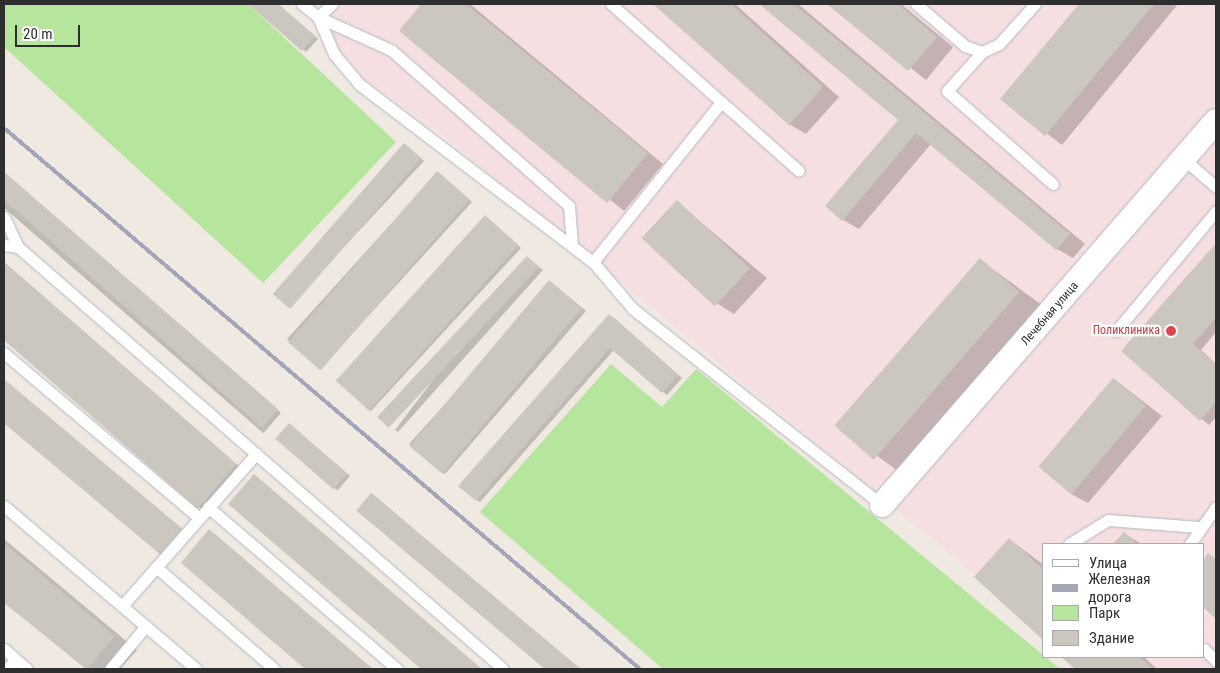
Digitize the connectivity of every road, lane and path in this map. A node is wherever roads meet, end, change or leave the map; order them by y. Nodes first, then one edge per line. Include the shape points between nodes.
1 (302, 4) edge
2 (332, 4) edge
3 (611, 4) edge
4 (916, 4) edge
5 (1036, 4) edge
6 (318, 18) junction
7 (982, 52) junction
8 (721, 102) junction
9 (1216, 122) edge
10 (1185, 160) junction
11 (799, 171) dead end
12 (1054, 184) dead end
13 (1216, 187) edge
14 (1216, 211) edge
15 (4, 217) edge
16 (4, 245) edge
17 (572, 246) junction
18 (18, 247) junction
19 (592, 262) junction
20 (1116, 331) dead end
21 (4, 353) edge
22 (256, 454) junction
23 (882, 505) joint
24 (4, 506) edge
25 (1216, 507) edge
26 (208, 508) junction
27 (199, 518) junction
28 (1199, 527) junction
29 (1071, 543) edge
30 (1191, 543) edge
31 (156, 567) junction
32 (122, 606) junction
33 (146, 626) junction
34 (4, 650) edge
35 (1205, 650) edge
36 (16, 659) junction
37 (1216, 661) edge
38 (7, 669) edge
39 (27, 669) edge
40 (110, 669) edge
41 (196, 669) edge
42 (274, 669) edge
43 (398, 669) edge
44 (503, 669) edge

1 - 6 lane
2 - 6 lane
3 - 8 lane
4 - 7 lane via 965,46
5 - 7 lane via 999,44
6 - 17 lane via 334,54 359,84
6 - 17 lane via 390,50 569,206
7 - 12 lane via 947,91
8 - 11 lane
8 - 19 lane
9 - 10 street, Лечебная улица
10 - 13 lane
10 - 23 street, Лечебная улица
14 - 20 lane
15 - 18 lane
16 - 18 lane
17 - 19 lane
18 - 22 lane
19 - 23 lane via 634,309
21 - 27 lane
22 - 26 lane
22 - 44 lane
24 - 32 lane
25 - 28 lane
26 - 27 lane
26 - 43 lane
27 - 31 lane
28 - 29 lane via 1108,520
28 - 30 lane
31 - 32 lane
31 - 42 lane
32 - 33 lane
33 - 40 lane
33 - 41 lane
34 - 36 lane
35 - 37 lane
36 - 38 lane
36 - 39 lane

